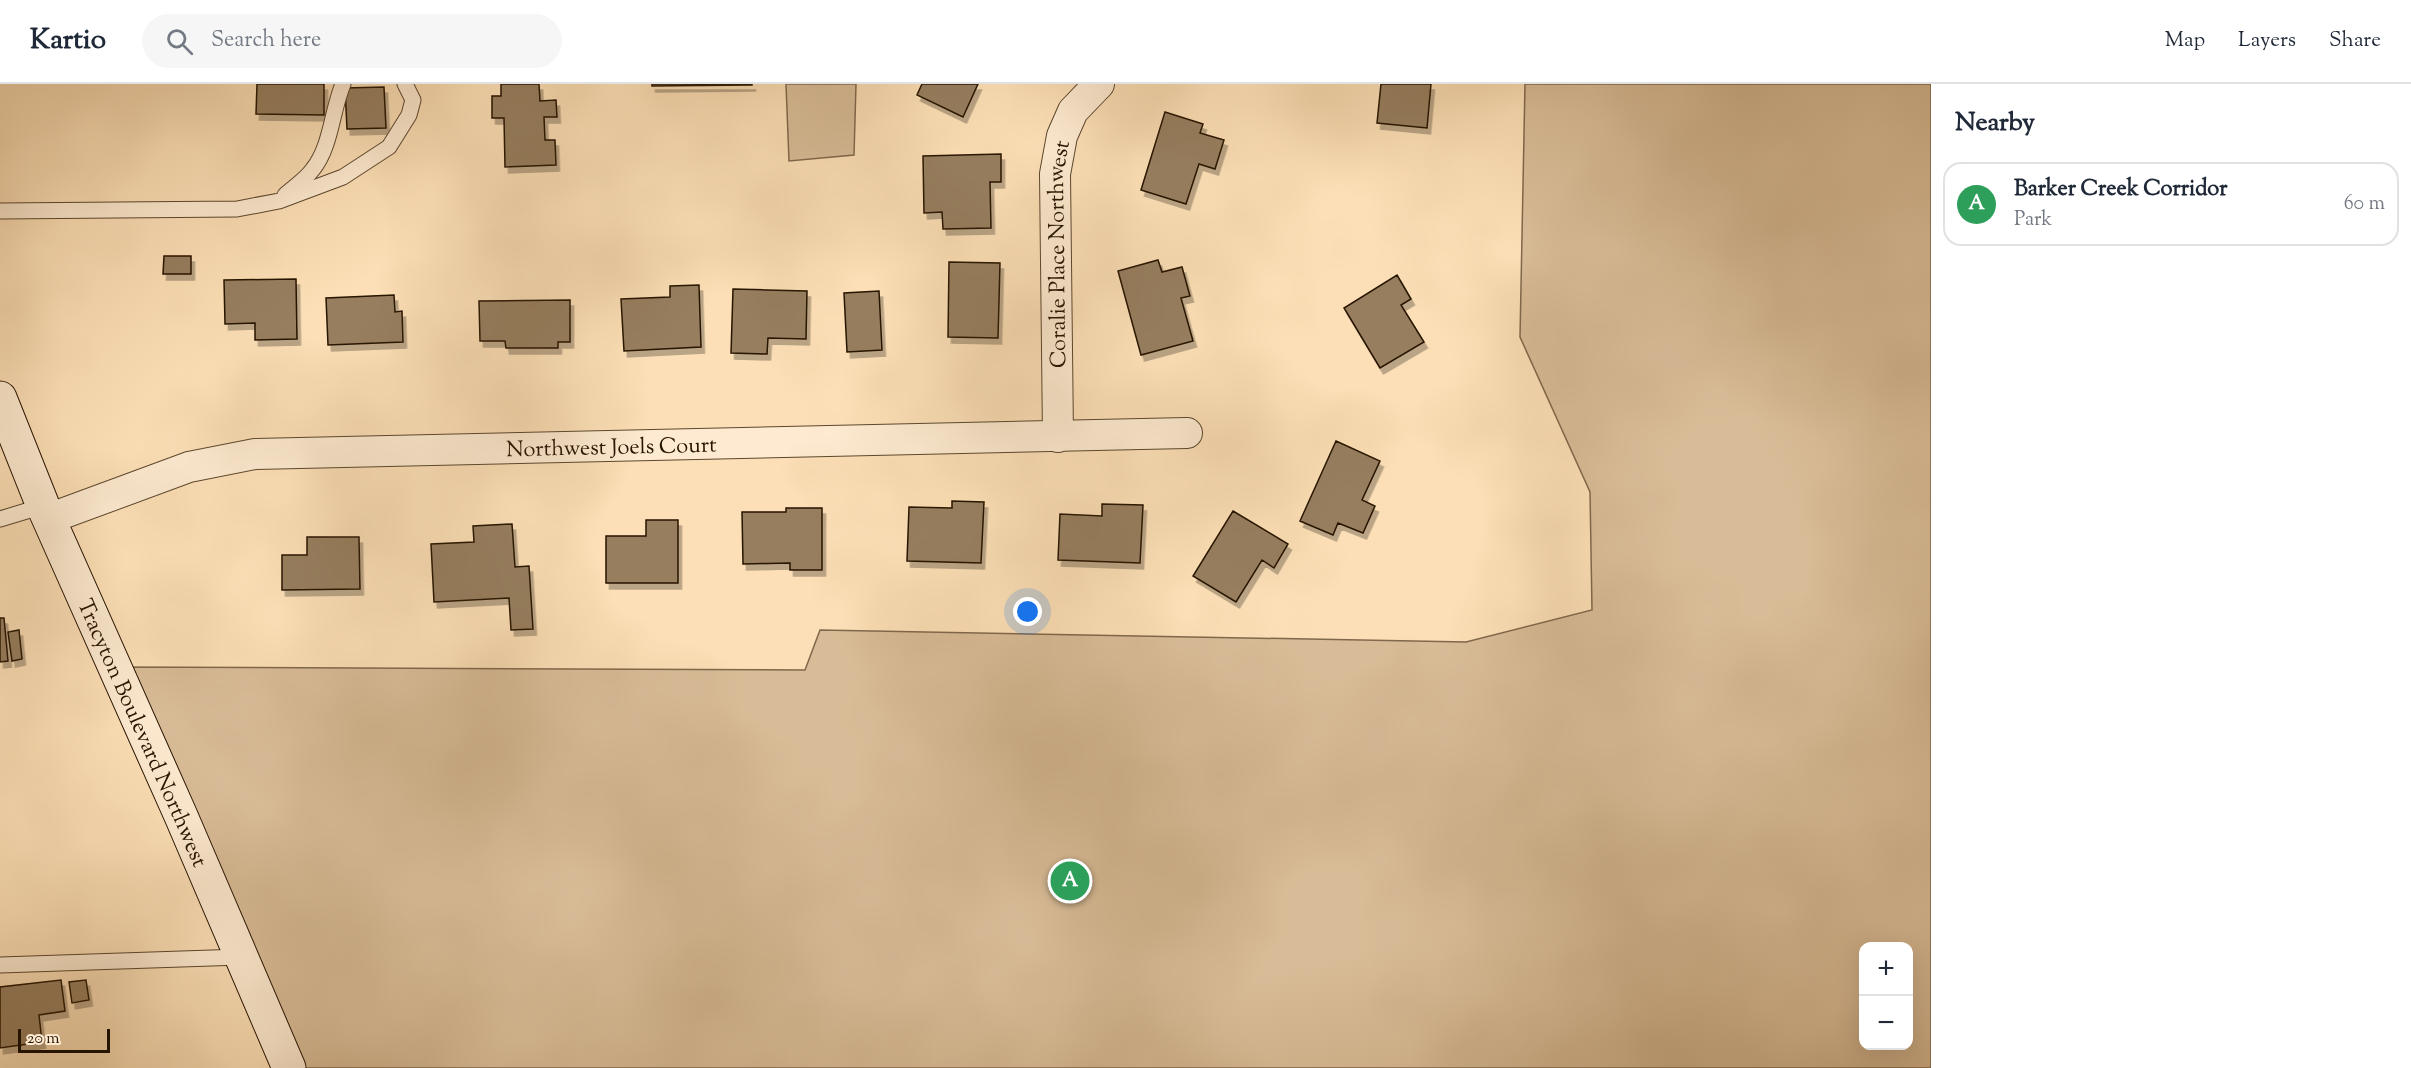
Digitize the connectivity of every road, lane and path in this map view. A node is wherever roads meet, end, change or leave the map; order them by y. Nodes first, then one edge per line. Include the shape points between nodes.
1 (343, 84) edge
2 (405, 84) edge
3 (1099, 84) edge
4 (279, 201) junction
5 (0, 211) edge
6 (0, 399) edge
7 (1187, 433) dead end
8 (1058, 437) junction
9 (46, 512) junction
10 (0, 519) edge
11 (242, 957) junction
12 (0, 965) edge
13 (289, 1068) edge

1 - 4 lane via 329,137 314,169
2 - 4 lane via 412,100 410,116 389,147 344,177
3 - 8 street, Coralie Place Northwest via 1073,111 1062,136 1055,174
4 - 5 lane via 237,209
6 - 9 main road, Tracyton Boulevard Northwest
7 - 8 street, Northwest Joels Court
8 - 9 street, Northwest Joels Court via 255,454 189,467
9 - 10 lane
9 - 11 main road, Tracyton Boulevard Northwest
11 - 12 lane
11 - 13 main road, Tracyton Boulevard Northwest

